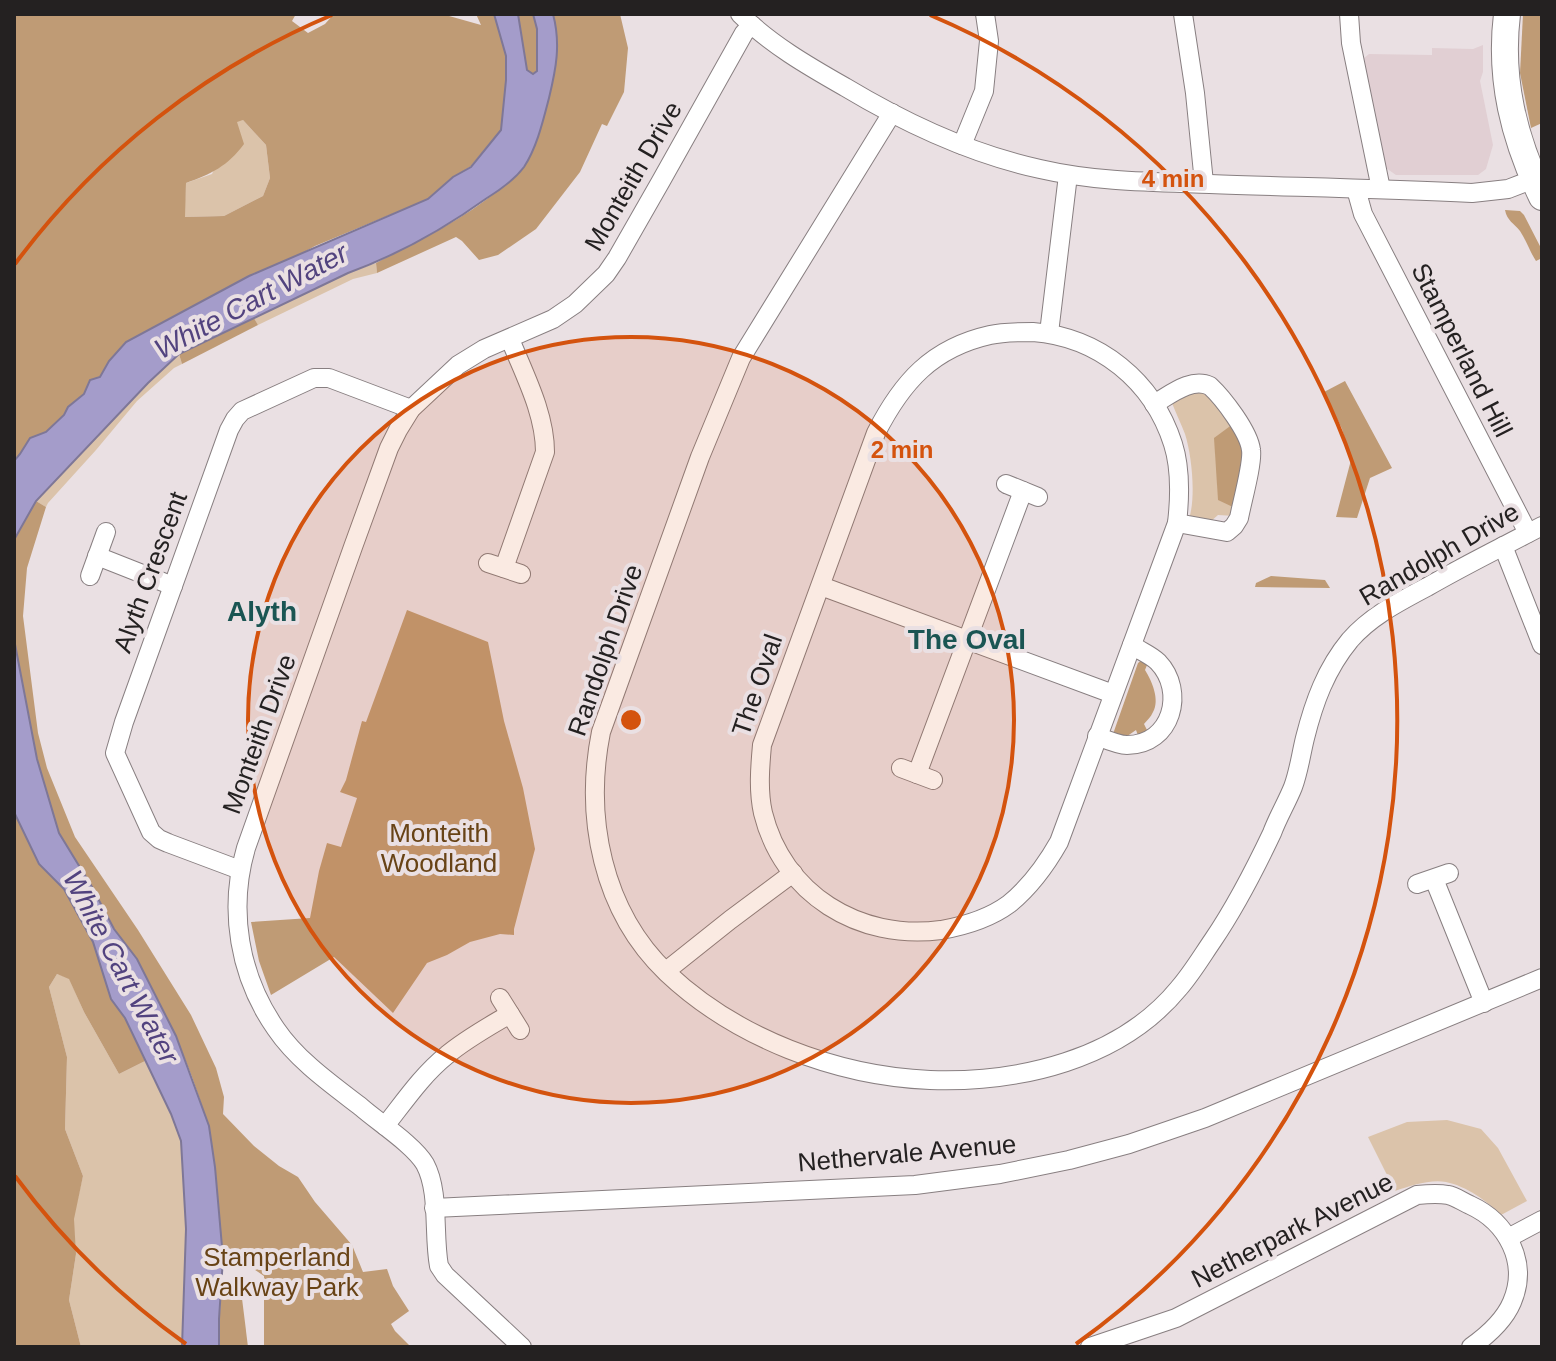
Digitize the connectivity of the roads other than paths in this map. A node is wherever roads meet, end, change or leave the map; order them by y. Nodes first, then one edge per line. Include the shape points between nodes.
1 (985, 14) edge
2 (1183, 14) edge
3 (1349, 14) edge
4 (1507, 14) edge
5 (746, 20) edge
6 (892, 113) junction
7 (962, 145) junction
8 (1068, 175) junction
9 (1204, 183) junction
10 (1538, 188) edge
11 (1356, 189) junction
12 (1381, 189) junction
13 (1049, 333) junction
14 (510, 339) junction
15 (1154, 404) junction
16 (411, 409) junction
17 (1022, 491) dead end
18 (1177, 523) junction
19 (1535, 529) edge
20 (106, 532) dead end
21 (1503, 546) junction
22 (97, 556) junction
23 (504, 568) dead end
24 (90, 576) dead end
25 (173, 586) junction
26 (821, 586) junction
27 (967, 640) junction
28 (1132, 645) junction
29 (1542, 645) edge
30 (1113, 694) junction
31 (1097, 736) junction
32 (917, 774) dead end
33 (240, 870) junction
34 (793, 873) junction
35 (1433, 879) dead end
36 (666, 971) junction
37 (1542, 978) edge
38 (500, 998) dead end
39 (1484, 1003) junction
40 (510, 1014) junction
41 (520, 1030) dead end
42 (385, 1126) junction
43 (434, 1208) junction
44 (1542, 1220) edge
45 (1508, 1238) junction
46 (522, 1347) edge
47 (1090, 1347) edge
48 (1471, 1347) edge

1 - 7 street via 989,41 984,91
2 - 9 street
3 - 12 street
4 - 10 main road via 1511,112
5 - 6 street via 801,62
5 - 14 street, Monteith Drive via 744,33 606,274 553,319
6 - 7 street
6 - 36 street, Randolph Drive via 741,358 601,732 594,798 602,856 627,921
7 - 8 street
8 - 9 street
8 - 13 street
9 - 11 street
10 - 12 street via 1472,193
11 - 12 street
11 - 19 street, Stamperland Hill via 1363,214
13 - 15 street, The Oval via 1105,355 1127,370
13 - 26 street, The Oval via 993,334 968,341 928,363 901,390 876,433
14 - 16 street, Monteith Drive via 458,365
14 - 23 street via 537,407 545,452
15 - 18 street, The Oval via 1177,460
15 - 18 street via 1190,384 1204,383 1242,429 1252,452 1234,526 1227,532
16 - 25 street, Alyth Crescent via 329,378 314,378 242,411 229,430
16 - 33 street, Monteith Drive via 389,448
17 - 27 street
18 - 28 street, The Oval
19 - 21 street, Randolph Drive
20 - 22 street
21 - 29 street
21 - 36 street, Randolph Drive via 1380,613 1346,646 1324,679 1291,790 1232,912 1178,990 1145,1020 1101,1048 1045,1069 982,1080 868,1073 777,1045 708,1005
22 - 24 street
22 - 25 street
25 - 33 street, Alyth Crescent via 115,753 151,832
26 - 27 street
26 - 34 street, The Oval via 762,745 764,816
27 - 30 street
27 - 32 street
28 - 30 street, The Oval
28 - 31 street via 1166,673 1174,698 1170,717 1152,739 1138,744
30 - 31 street, The Oval
31 - 34 street, The Oval via 1049,861 995,912 926,932 871,927 838,912
33 - 42 street, Monteith Drive via 238,930 258,999 297,1054
34 - 36 street
35 - 39 street
37 - 39 street, Nethervale Avenue
38 - 40 street
39 - 43 street, Nethervale Avenue via 1205,1118 1129,1144 1000,1174 915,1185
40 - 41 street
40 - 42 street via 445,1056
42 - 43 street, Monteith Drive via 423,1161
43 - 46 street, Monteith Drive via 439,1266
44 - 45 street
45 - 47 street, Netherpark Avenue via 1494,1219 1450,1195 1417,1195 1211,1302
45 - 48 street via 1518,1265 1512,1304 1498,1325

